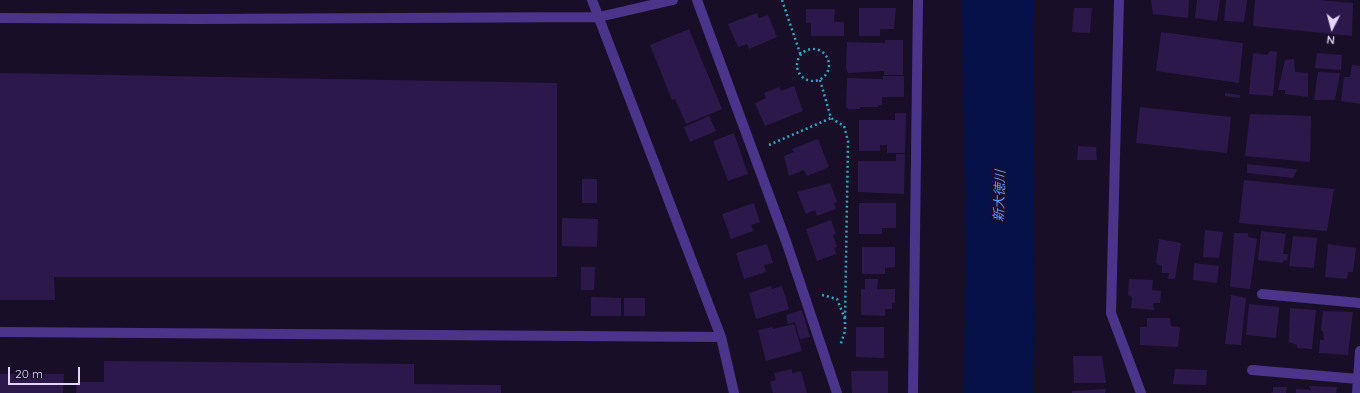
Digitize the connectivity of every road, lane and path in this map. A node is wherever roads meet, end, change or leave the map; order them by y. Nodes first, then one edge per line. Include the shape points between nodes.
1 (592, 0) edge
2 (673, 0) edge
3 (697, 0) edge
4 (782, 0) edge
5 (918, 0) edge
6 (1119, 0) edge
7 (599, 17) junction
8 (0, 18) edge
9 (801, 56) junction
10 (820, 80) junction
11 (831, 118) junction
12 (753, 152) junction
13 (803, 291) junction
14 (1262, 294) dead end
15 (1360, 303) edge
16 (845, 319) junction
17 (0, 332) edge
18 (721, 337) junction
19 (1360, 351) edge
20 (828, 364) junction
21 (1252, 370) dead end
22 (1358, 379) junction
23 (734, 393) edge
24 (837, 393) edge
25 (913, 393) edge
26 (1141, 393) edge
27 (1358, 393) edge

1 - 7 street
2 - 7 street
3 - 12 street
4 - 9 path
5 - 25 street
6 - 26 street via 1111,313
7 - 8 street
7 - 18 street
9 - 10 path via 798,66 801,76 810,81
9 - 10 path via 814,50 827,57 829,68
10 - 11 path
11 - 12 path
11 - 16 path via 844,126 848,140
12 - 13 street
13 - 16 path via 837,299
13 - 20 street
14 - 15 street
16 - 20 path via 845,331 839,348
17 - 18 street
18 - 23 street
19 - 22 street
20 - 24 street
21 - 22 street
22 - 27 street

